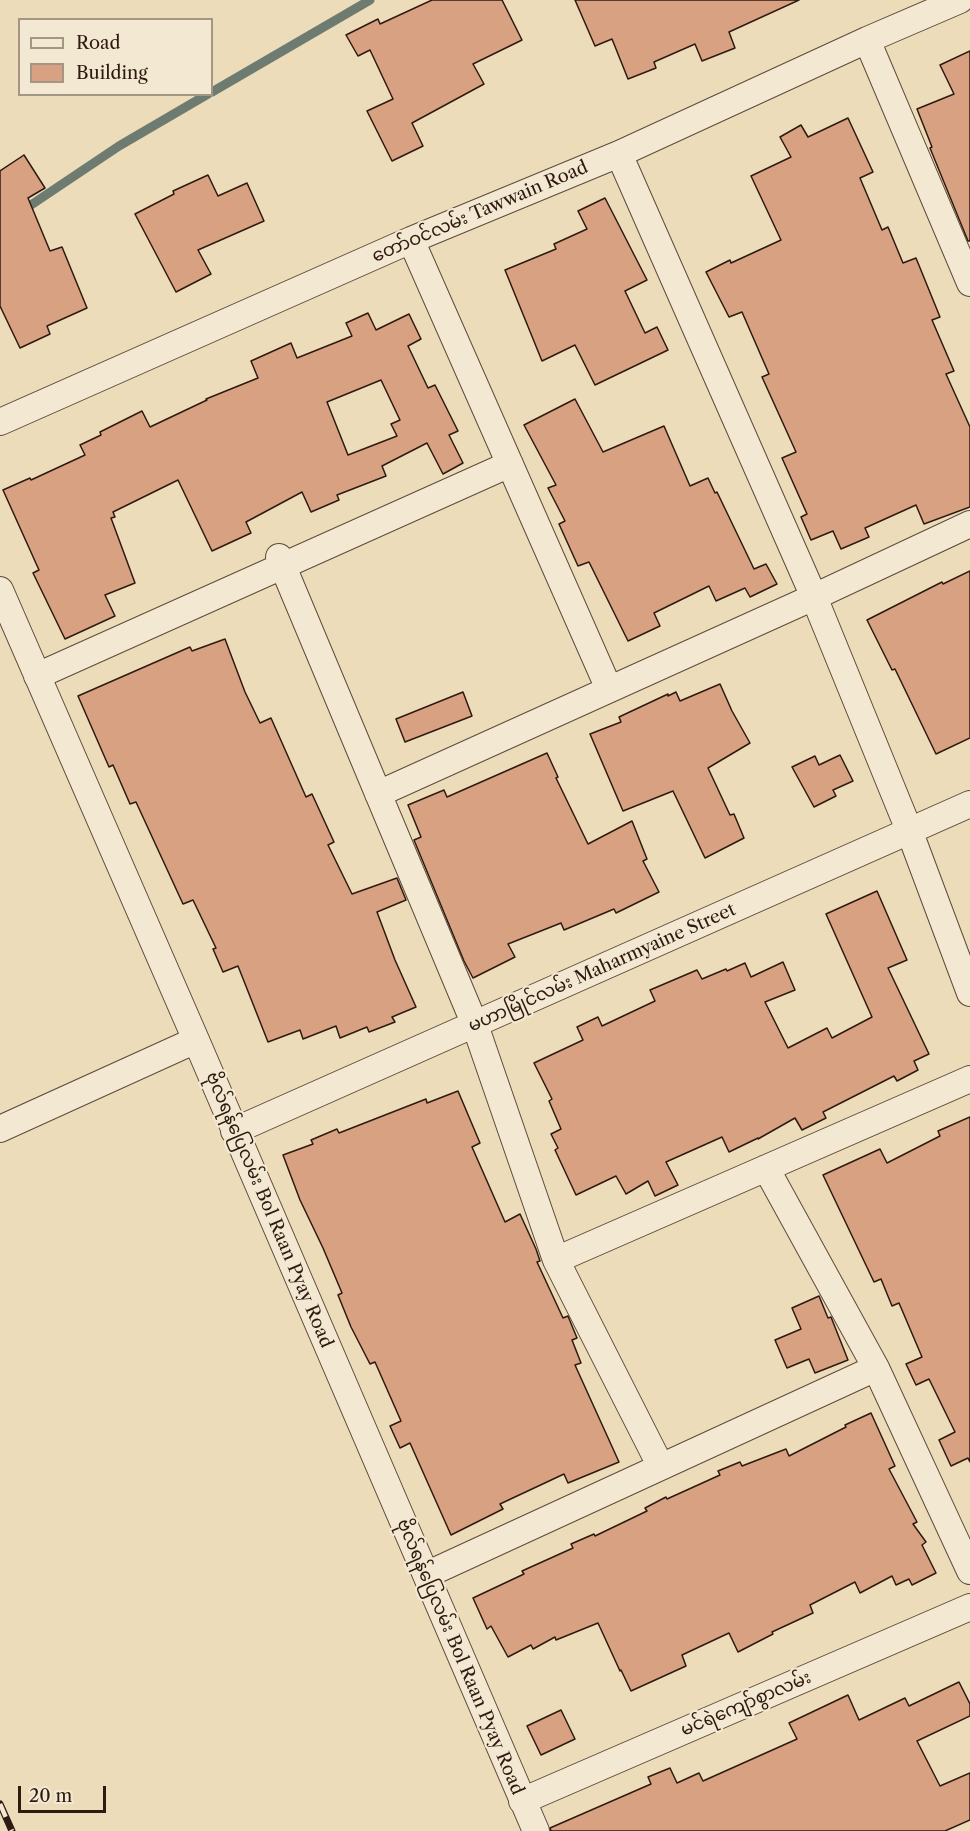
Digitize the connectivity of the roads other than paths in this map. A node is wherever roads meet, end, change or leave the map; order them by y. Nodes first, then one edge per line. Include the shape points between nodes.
1 (960, 0) edge
2 (867, 40) junction
3 (618, 154) junction
4 (411, 240) junction
5 (970, 283) edge
6 (0, 422) edge
7 (510, 464) junction
8 (970, 524) edge
9 (281, 561) junction
10 (0, 590) edge
11 (813, 597) junction
12 (37, 676) junction
13 (609, 689) junction
14 (378, 794) junction
15 (970, 804) edge
16 (909, 830) junction
17 (970, 993) edge
18 (475, 1025) junction
19 (196, 1040) junction
20 (970, 1079) edge
21 (0, 1129) edge
22 (234, 1131) junction
23 (766, 1168) junction
24 (556, 1260) junction
25 (876, 1368) junction
26 (661, 1467) junction
27 (970, 1571) edge
28 (426, 1575) junction
29 (970, 1607) edge
30 (522, 1801) junction
31 (536, 1831) edge

1 - 2 street, တော်ဝင်လမ်း Tawwain Road
2 - 3 street, တော်ဝင်လမ်း Tawwain Road
2 - 5 street
3 - 4 street, တော်ဝင်လမ်း Tawwain Road
3 - 11 street
4 - 6 street, တော်ဝင်လမ်း Tawwain Road
4 - 7 street
7 - 9 street
7 - 13 street
8 - 11 street
9 - 12 street
9 - 14 street
10 - 12 street, ဗိုလ်ရန်ပြေလမ်း Bol Raan Pyay Road
11 - 13 street
11 - 16 street
12 - 19 street, ဗိုလ်ရန်ပြေလမ်း Bol Raan Pyay Road
13 - 14 street
14 - 18 street
15 - 16 street, မဟာမြိုင်လမ်း Maharmyaine Street
16 - 17 street
16 - 18 street, မဟာမြိုင်လမ်း Maharmyaine Street
18 - 22 street, မဟာမြိုင်လမ်း Maharmyaine Street
18 - 24 street
19 - 21 street
19 - 22 street, ဗိုလ်ရန်ပြေလမ်း Bol Raan Pyay Road
20 - 23 street
22 - 28 street, ဗိုလ်ရန်ပြေလမ်း Bol Raan Pyay Road
23 - 24 street
23 - 25 street
24 - 26 street
25 - 26 street
25 - 27 street
26 - 28 street
28 - 30 street, ဗိုလ်ရန်ပြေလမ်း Bol Raan Pyay Road
29 - 30 street, မင်ရဲကျော်စွာလမ်း
30 - 31 street, ဗိုလ်ရန်ပြေလမ်း Bol Raan Pyay Road

